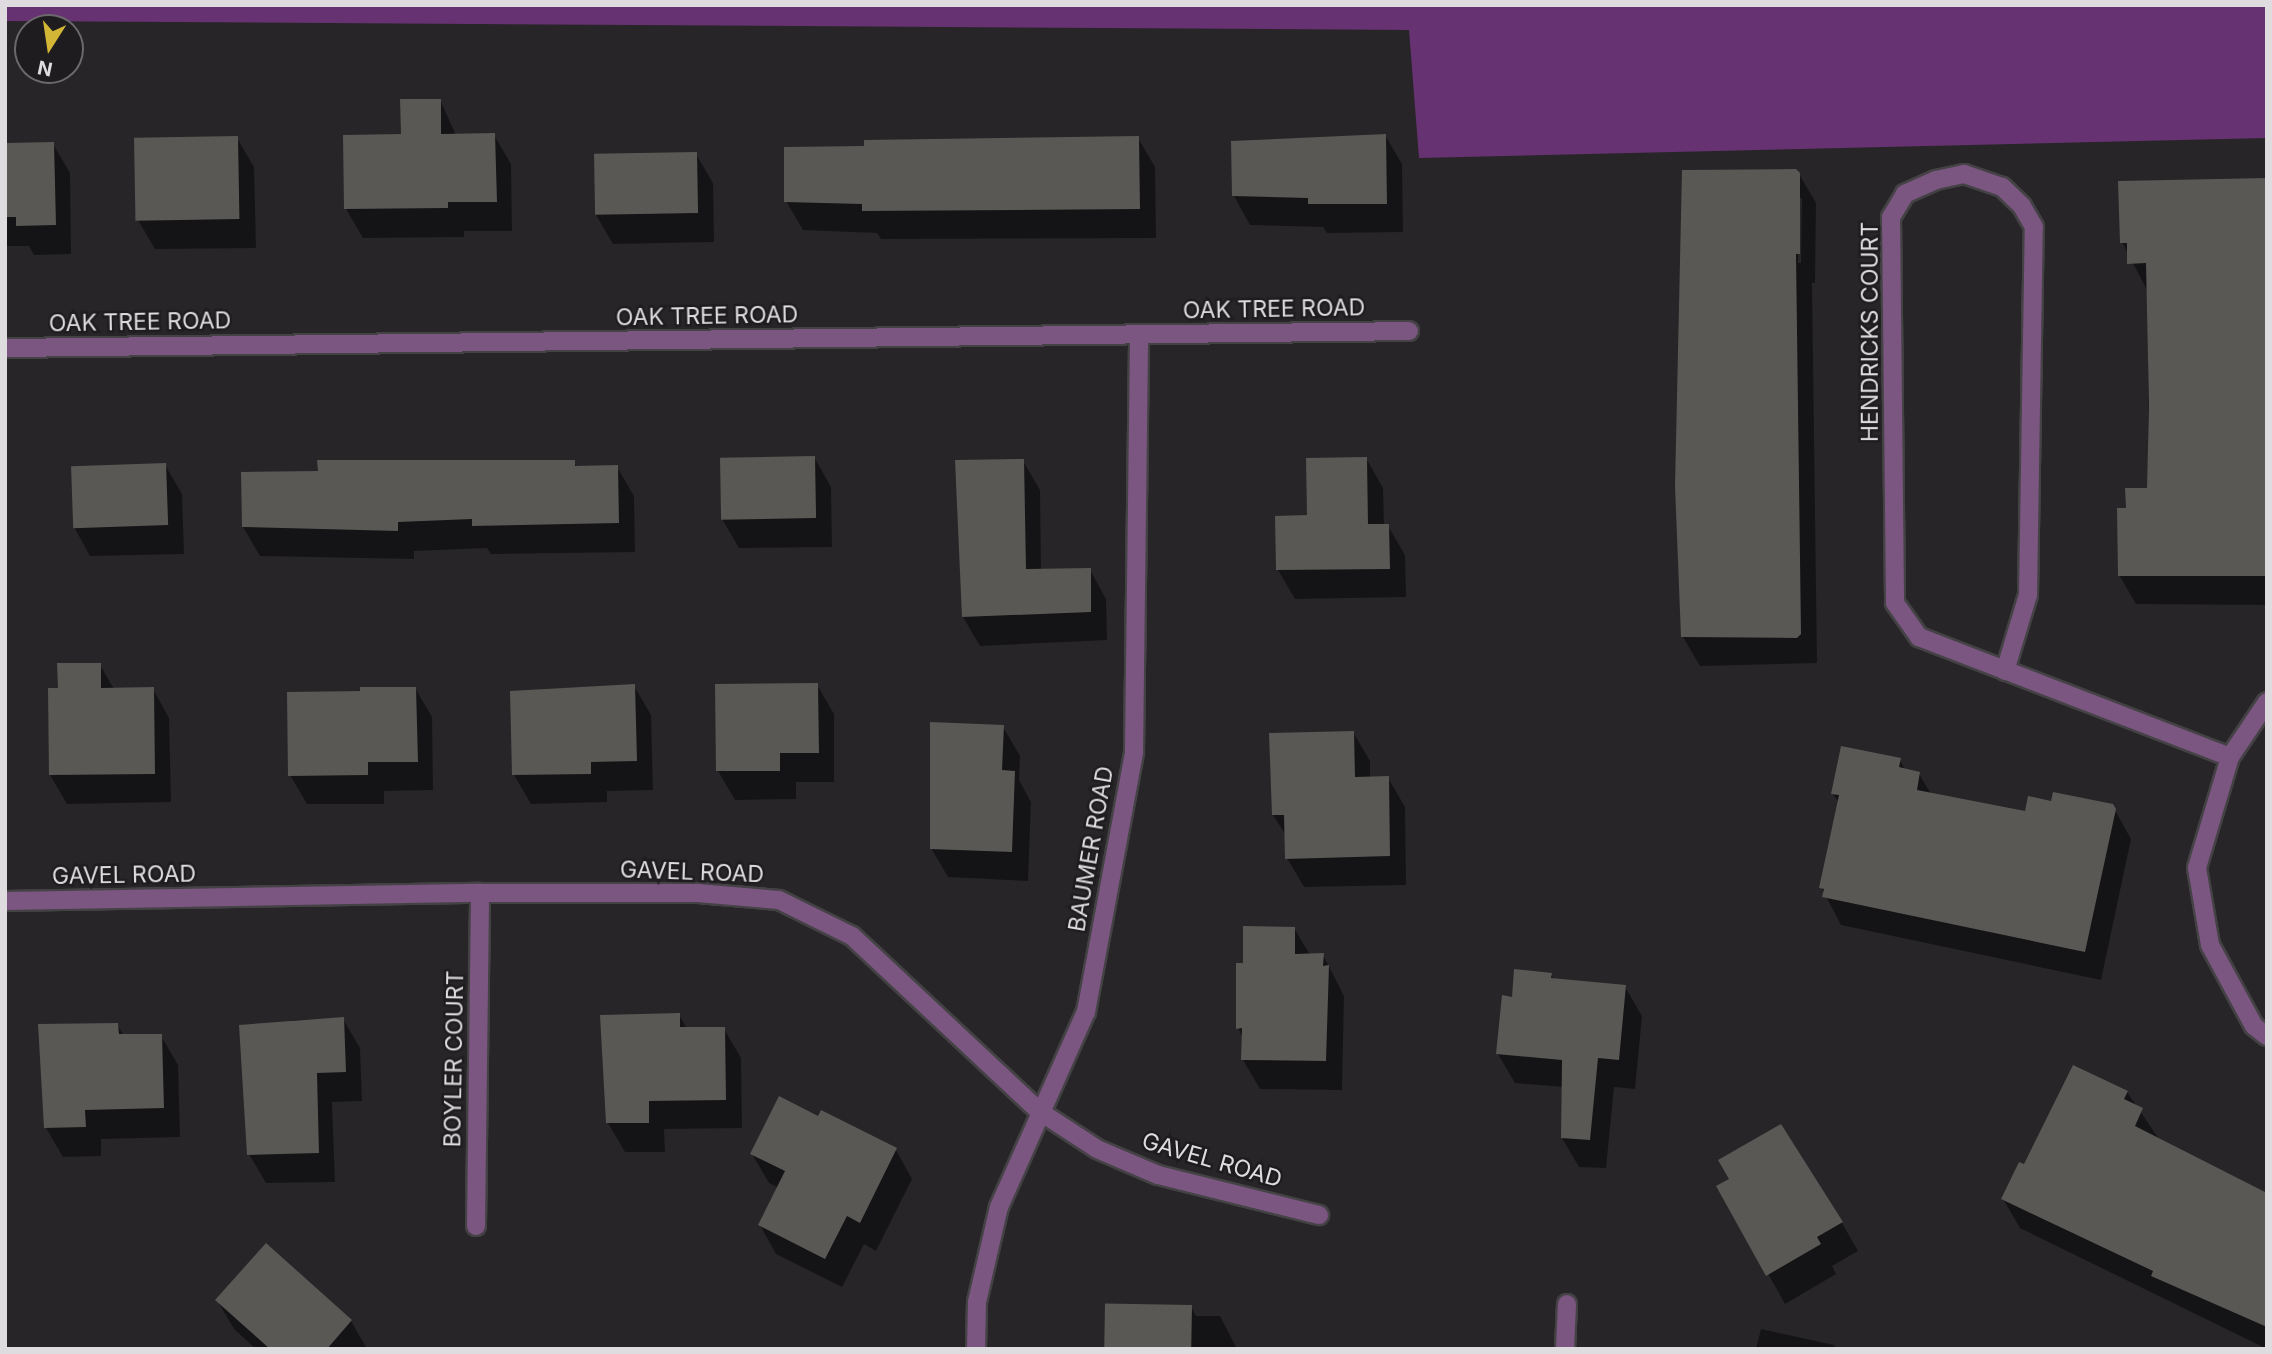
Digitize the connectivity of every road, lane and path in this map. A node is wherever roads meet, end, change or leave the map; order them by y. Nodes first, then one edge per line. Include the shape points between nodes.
1 (1409, 331) dead end
2 (1139, 336) junction
3 (5, 348) edge
4 (2006, 671) junction
5 (2267, 702) edge
6 (2230, 757) junction
7 (480, 893) junction
8 (5, 901) edge
9 (2267, 1037) edge
10 (1039, 1111) junction
11 (1319, 1215) dead end
12 (476, 1226) dead end
13 (1567, 1304) dead end
14 (976, 1349) edge
15 (1565, 1349) edge

1 - 2 street, OAK TREE ROAD
2 - 3 street, OAK TREE ROAD
2 - 10 street, BAUMER ROAD via 1133,752 1086,1012
4 - 4 street, HENDRICKS COURT via 1919,637 1895,603 1891,217 1905,194 1964,174 2002,187 2022,206 2034,227 2028,595
4 - 6 street, HENDRICKS COURT
5 - 6 street
6 - 9 street via 2197,868 2210,945 2254,1026
7 - 8 street, GAVEL ROAD
7 - 10 street, GAVEL ROAD via 698,892 779,900 852,936
7 - 12 street, BOYLER COURT
10 - 11 street, GAVEL ROAD via 1097,1149 1158,1175
10 - 14 street, BAUMER ROAD via 999,1207 977,1301
13 - 15 street

